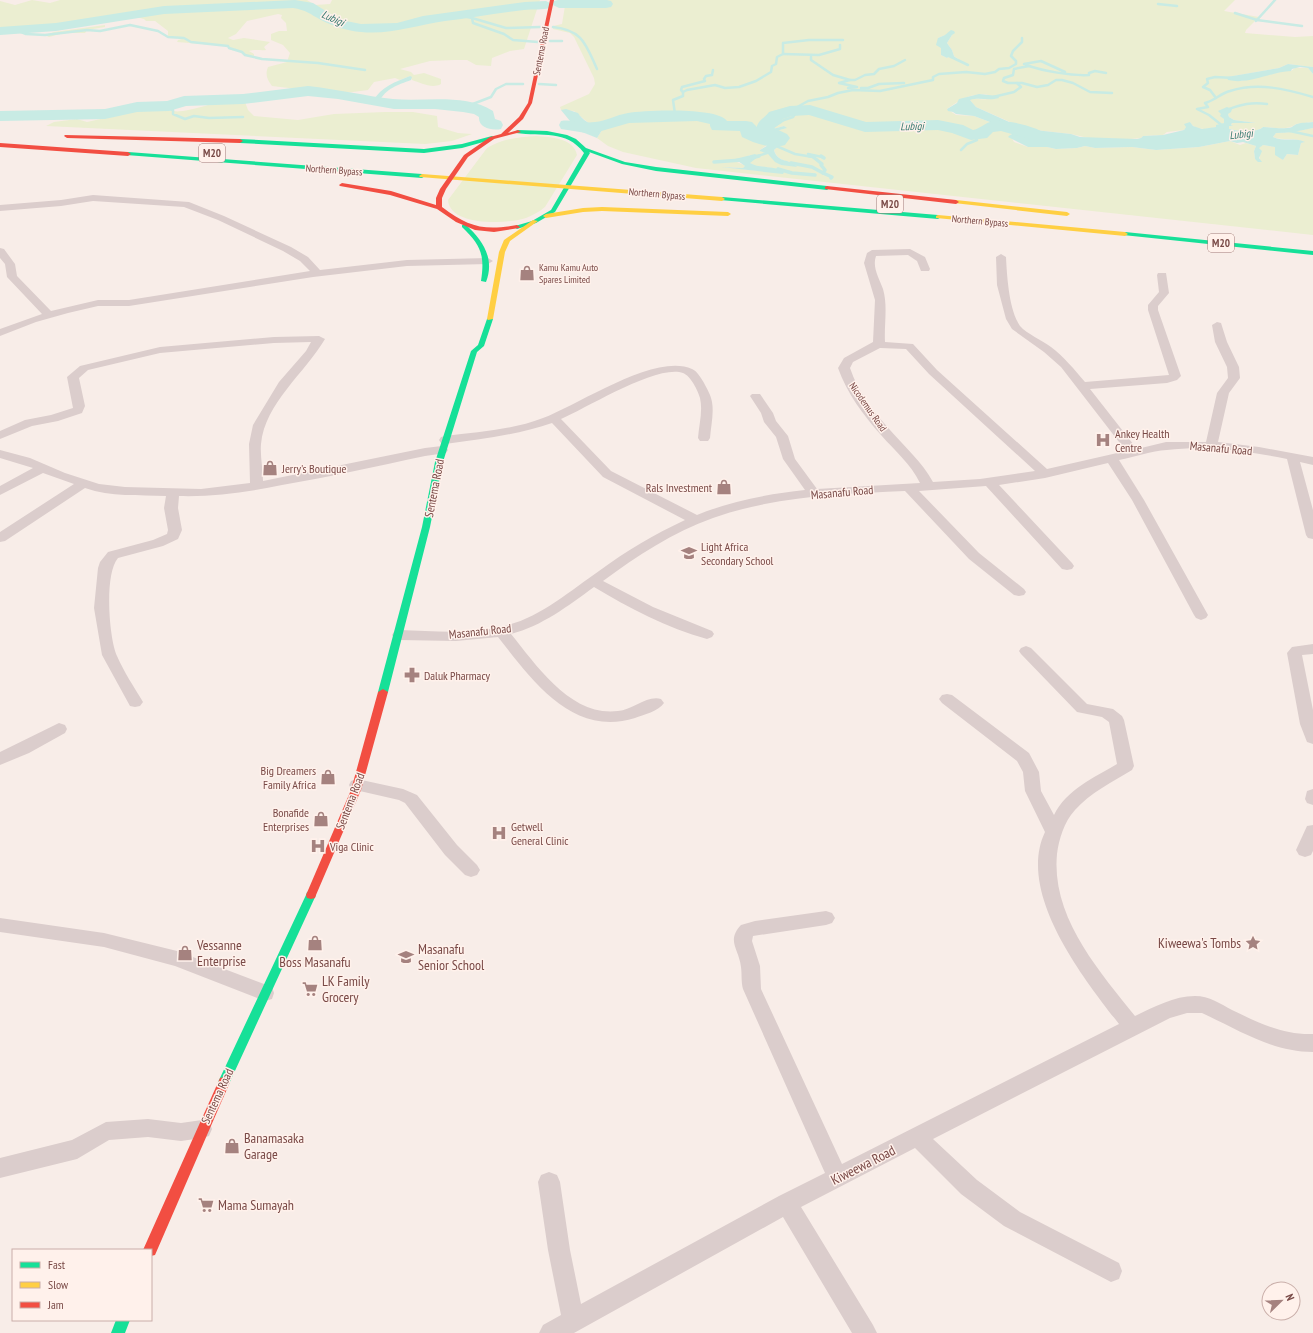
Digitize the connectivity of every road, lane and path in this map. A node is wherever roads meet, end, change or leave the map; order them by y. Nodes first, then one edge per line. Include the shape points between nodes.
1 (552, 0) edge
2 (530, 103) junction
3 (503, 135) junction
4 (561, 135) junction
5 (55, 136) dead end
6 (0, 137) edge
7 (492, 138) junction
8 (0, 145) edge
9 (586, 149) junction
10 (0, 151) edge
11 (132, 164) dead end
12 (479, 176) junction
13 (580, 179) dead end
14 (543, 180) junction
15 (642, 183) dead end
16 (330, 184) dead end
17 (0, 208) edge
18 (439, 208) junction
19 (740, 215) dead end
20 (546, 216) junction
21 (535, 221) junction
22 (891, 222) dead end
23 (464, 226) junction
24 (1129, 234) junction
25 (0, 251) edge
26 (1313, 253) edge
27 (1002, 257) dead end
28 (488, 260) junction
29 (925, 269) dead end
30 (313, 274) junction
31 (1162, 275) dead end
32 (482, 290) dead end
33 (49, 315) junction
34 (1217, 325) dead end
35 (0, 333) edge
36 (471, 339) dead end
37 (878, 344) junction
38 (474, 351) junction
39 (1081, 386) junction
40 (756, 396) dead end
41 (553, 418) junction
42 (0, 435) edge
43 (704, 438) dead end
44 (444, 445) junction
45 (1211, 446) junction
46 (1134, 453) junction
47 (0, 454) edge
48 (1292, 456) junction
49 (1112, 458) junction
50 (1313, 461) edge
51 (43, 468) junction
52 (1045, 474) junction
53 (989, 482) junction
54 (83, 484) junction
55 (257, 486) junction
56 (928, 486) junction
57 (908, 488) junction
58 (0, 491) edge
59 (172, 493) junction
60 (814, 494) junction
61 (696, 520) junction
62 (1313, 535) edge
63 (0, 538) edge
64 (1067, 566) dead end
65 (593, 581) junction
66 (1019, 592) dead end
67 (1201, 615) dead end
68 (501, 631) junction
69 (707, 634) dead end
70 (399, 635) junction
71 (1313, 649) edge
72 (1026, 651) dead end
73 (947, 699) dead end
74 (135, 702) dead end
75 (656, 703) dead end
76 (59, 729) dead end
77 (1313, 738) edge
78 (0, 759) edge
79 (357, 785) junction
80 (1313, 795) edge
81 (1313, 799) edge
82 (1054, 831) junction
83 (1313, 831) edge
84 (1305, 850) dead end
85 (471, 870) dead end
86 (826, 918) dead end
87 (0, 925) edge
88 (265, 993) junction
89 (1132, 1027) junction
90 (1313, 1044) edge
91 (202, 1128) junction
92 (917, 1137) junction
93 (0, 1168) edge
94 (838, 1178) junction
95 (549, 1182) dead end
96 (787, 1203) junction
97 (150, 1249) edge
98 (1111, 1271) dead end
99 (573, 1320) junction
100 (123, 1321) edge
101 (118, 1333) edge
102 (551, 1333) edge
103 (865, 1333) edge

1 - 2 main road, Sentema Road
2 - 3 main road, Sentema Road via 521,118
2 - 4 main road via 538,120
3 - 4 main road via 535,132
3 - 7 main road
4 - 9 main road
5 - 7 main road via 219,140 424,151 462,146
6 - 12 main road, Northern Bypass / M20 via 423,168
7 - 18 main road via 466,156 443,189 439,198
8 - 12 main road, Northern Bypass / M20 via 416,176
9 - 15 main road, Northern Bypass / M20 via 624,163 656,169 1076,217
9 - 20 main road via 585,158 554,210
10 - 11 main road
12 - 14 main road, Northern Bypass / M20
13 - 14 main road, Northern Bypass / M20
14 - 24 main road, Northern Bypass / M20 via 591,188
16 - 18 main road via 394,192
17 - 30 street via 93,198 186,204 221,218 304,259 315,270
18 - 23 main road
19 - 20 main road via 602,209
20 - 21 main road
21 - 23 main road via 518,227 492,230
21 - 38 main road, Sentema Road via 507,240 502,252 489,325 481,346
22 - 24 main road
23 - 28 main road via 482,243
24 - 26 main road, Northern Bypass / M20
25 - 33 street via 10,264 12,277
27 - 39 street via 1002,285 1014,324 1021,332 1059,359
28 - 30 street via 407,263
28 - 32 main road
29 - 37 street via 921,259 910,252 876,253 869,257 870,270 880,297
30 - 33 street via 129,303 98,303
31 - 39 street via 1164,293 1153,305 1153,310 1175,376 1167,380
33 - 35 street
34 - 45 street via 1221,342 1233,367 1234,378 1223,393
36 - 38 main road via 470,345
37 - 52 street via 909,346 932,372
37 - 56 street, Nicodemus Road via 846,361 844,368 852,386 872,416 918,466
38 - 44 main road, Sentema Road
39 - 46 street
40 - 60 street via 770,422 782,436 789,459
41 - 43 street via 647,374 664,369 683,369 691,373 706,394
41 - 44 street via 524,428
41 - 61 street via 607,474
42 - 55 street via 29,423 78,410 73,377 84,368 160,350 319,339 311,353 283,384 259,425 255,444
44 - 55 street
44 - 70 main road, Sentema Road
45 - 46 street, Masanafu Road via 1166,446
45 - 48 street, Masanafu Road
46 - 49 street, Masanafu Road
47 - 51 street
48 - 50 street, Masanafu Road
48 - 62 street
49 - 52 street, Masanafu Road
49 - 67 street
51 - 54 street
51 - 58 street
52 - 53 street, Masanafu Road
53 - 56 street, Masanafu Road
53 - 64 street
54 - 59 street via 124,491
54 - 63 street
55 - 59 street via 221,492
56 - 57 street, Masanafu Road
57 - 60 street, Masanafu Road
57 - 66 street via 974,556
59 - 74 street via 171,508 175,530 173,536 158,543 113,555 105,568 101,608 109,655
60 - 61 street, Masanafu Road via 751,502
61 - 65 street, Masanafu Road via 651,542
65 - 68 street, Masanafu Road via 533,621
65 - 69 street via 644,609
68 - 70 street, Masanafu Road
68 - 75 street via 532,670 558,696 577,709 612,717 633,713
70 - 79 main road, Sentema Road
71 - 77 street via 1297,650 1294,653
72 - 82 street via 1082,708 1107,713 1116,720 1126,766 1074,802
73 - 82 street via 1023,757 1031,772 1033,791
76 - 78 street
79 - 85 street via 411,799 451,850
79 - 88 main road, Sentema Road via 309,900
80 - 81 street
82 - 89 street via 1048,846 1048,880 1067,936 1083,964
83 - 84 street
86 - 94 street via 755,928 747,930 742,937 750,964 752,988
87 - 88 street via 104,940 177,960
88 - 91 main road, Sentema Road
89 - 90 street, Kiweewa Road via 1180,1006 1196,1004 1208,1007 1252,1030 1279,1040
89 - 92 street, Kiweewa Road
91 - 93 street via 181,1132 148,1128 106,1131 77,1149
91 - 97 main road, Sentema Road
92 - 94 street, Kiweewa Road
92 - 98 street via 969,1187 1012,1219
94 - 96 street, Kiweewa Road
95 - 99 street
96 - 99 street, Kiweewa Road
96 - 103 street
99 - 102 street, Kiweewa Road
100 - 101 main road

